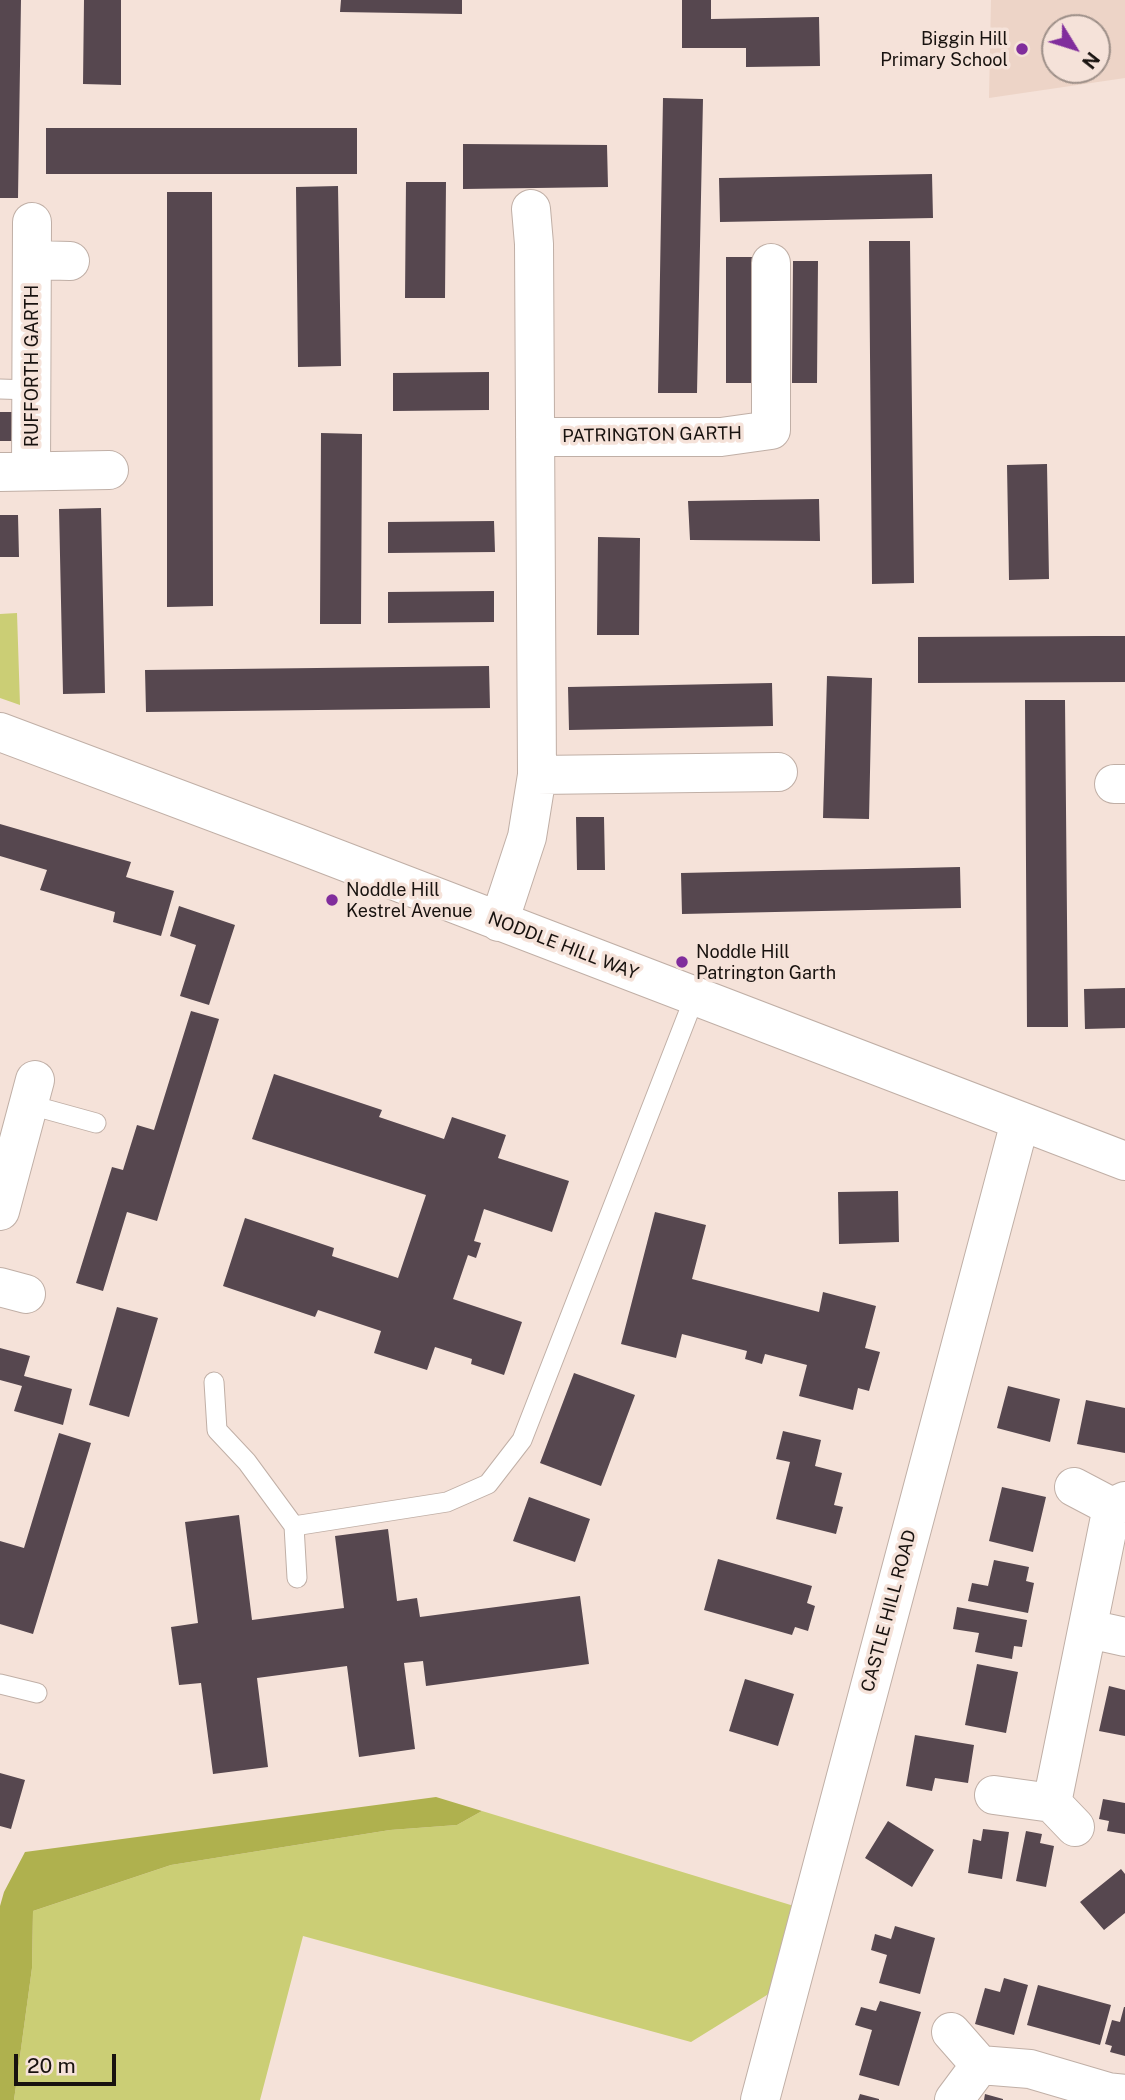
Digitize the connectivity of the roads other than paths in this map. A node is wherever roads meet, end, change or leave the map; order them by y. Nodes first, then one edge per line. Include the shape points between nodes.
1 (531, 209) dead end
2 (32, 222) dead end
3 (32, 260) junction
4 (70, 261) dead end
5 (771, 263) dead end
6 (16, 389) edge
7 (535, 437) junction
8 (109, 470) dead end
9 (16, 471) edge
10 (0, 732) edge
11 (778, 772) dead end
12 (537, 775) junction
13 (499, 922) junction
14 (695, 996) junction
15 (31, 1092) joint
16 (1020, 1122) junction
17 (96, 1123) dead end
18 (1125, 1161) edge
19 (0, 1211) edge
20 (214, 1382) dead end
21 (1074, 1487) dead end
22 (1118, 1504) edge
23 (294, 1526) junction
24 (297, 1578) dead end
25 (1088, 1629) junction
26 (1125, 1637) edge
27 (0, 1684) edge
28 (37, 1693) dead end
29 (994, 1796) dead end
30 (951, 2032) dead end
31 (980, 2065) junction
32 (1125, 2094) edge
33 (760, 2100) edge
34 (954, 2100) edge

1 - 7 street
2 - 3 street, RUFFORTH GARTH
3 - 4 street, RUFFORTH GARTH
3 - 6 street, RUFFORTH GARTH
5 - 7 street, PATRINGTON GARTH via 771,430 721,437
6 - 9 street, RUFFORTH GARTH
7 - 12 street
8 - 9 street, RUFFORTH GARTH
10 - 13 street, NODDLE HILL WAY
11 - 12 street
12 - 13 street via 527,837
13 - 14 street, NODDLE HILL WAY
14 - 16 street, NODDLE HILL WAY
14 - 23 lane via 522,1440 488,1484 447,1502
15 - 17 lane
15 - 19 street
16 - 18 street, NODDLE HILL WAY
16 - 33 street, CASTLE HILL ROAD
20 - 23 lane via 217,1430
21 - 22 street
22 - 25 street
23 - 24 lane
25 - 26 street
25 - 29 street via 1064,1815
27 - 28 lane
30 - 31 street
31 - 32 street via 1030,2069
31 - 34 street

